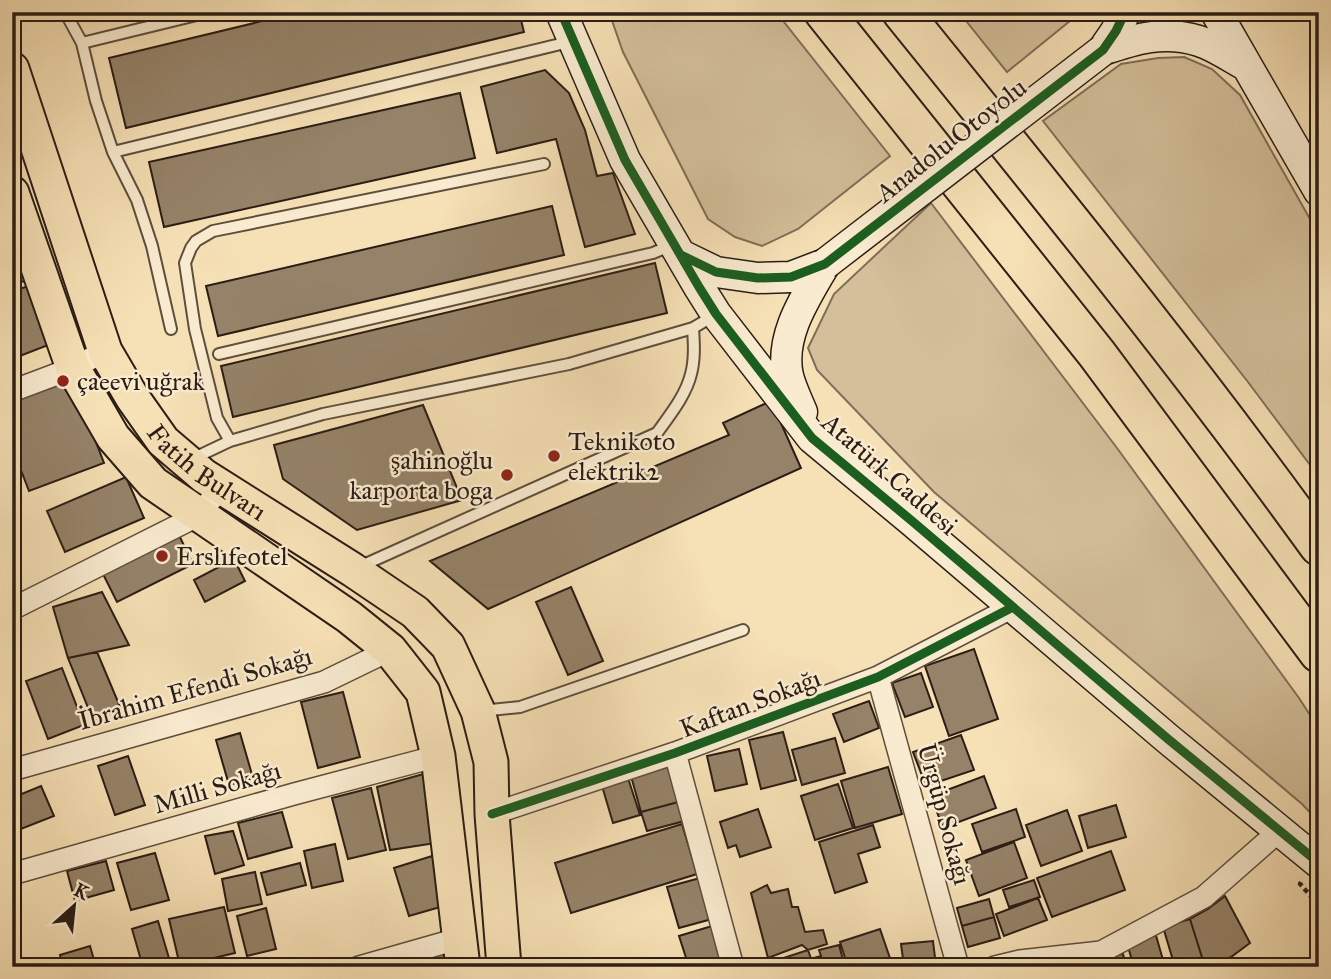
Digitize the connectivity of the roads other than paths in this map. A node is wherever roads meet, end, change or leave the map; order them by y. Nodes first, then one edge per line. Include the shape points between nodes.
1 (65, 12) edge
2 (209, 12) edge
3 (561, 12) edge
4 (824, 12) edge
5 (902, 12) edge
6 (1125, 12) edge
7 (1216, 12) edge
8 (573, 40) junction
9 (82, 43) junction
10 (1103, 50) junction
11 (1248, 66) junction
12 (12, 69) edge
13 (113, 152) junction
14 (544, 164) dead end
15 (1319, 191) edge
16 (12, 193) edge
17 (678, 250) junction
18 (825, 264) junction
19 (705, 321) junction
20 (171, 329) dead end
21 (105, 351) junction
22 (219, 354) dead end
23 (73, 368) junction
24 (12, 391) edge
25 (812, 439) junction
26 (230, 441) junction
27 (187, 462) junction
28 (221, 487) junction
29 (199, 515) junction
30 (1319, 546) edge
31 (353, 570) junction
32 (1013, 607) junction
33 (12, 609) edge
34 (743, 630) dead end
35 (390, 650) junction
36 (1319, 653) edge
37 (878, 677) junction
38 (478, 711) junction
39 (676, 754) junction
40 (438, 756) junction
41 (12, 770) edge
42 (492, 814) junction
43 (1279, 831) junction
44 (12, 874) edge
45 (1309, 874) edge
46 (462, 952) edge
47 (1020, 964) edge
48 (359, 967) edge
49 (504, 967) edge
50 (733, 967) edge
51 (958, 967) edge
52 (995, 967) edge

1 - 9 lane
2 - 9 lane
3 - 8 street, Atatürk Caddesi
4 - 36 highway, Anadolu Otoyolu via 1097,354
5 - 30 highway, Anadolu Otoyolu via 1144,313
6 - 10 street
7 - 11 street
8 - 13 lane
8 - 17 street, Atatürk Caddesi via 625,160
9 - 13 lane
10 - 11 street via 1138,38 1171,35 1200,41
10 - 18 street, Anadolu Otoyolu, bridge
11 - 15 street
12 - 21 main road, Fatih Bulvarı
13 - 20 lane via 137,200
14 - 26 lane via 213,231 196,241 185,263 195,329 217,418
16 - 23 main road, Fatih Bulvarı
17 - 18 street via 716,272 758,278 791,276
17 - 19 street, Atatürk Caddesi
17 - 22 lane
18 - 25 street via 798,312 785,350 788,376
19 - 25 street, Atatürk Caddesi
19 - 26 lane via 569,364 323,414
19 - 31 lane via 691,376 657,433
21 - 23 street
21 - 27 main road, Fatih Bulvarı via 163,441
23 - 24 street
23 - 29 main road, Fatih Bulvarı via 113,437 153,483
25 - 32 street, Atatürk Caddesi
26 - 27 lane
27 - 28 main road, Fatih Bulvarı
28 - 29 street
28 - 31 main road, Fatih Bulvarı
29 - 33 street
29 - 35 main road, Fatih Bulvarı
31 - 38 main road, Fatih Bulvarı via 415,612 448,646
32 - 37 street, Kaftan Sokağı
32 - 43 street, Atatürk Caddesi
34 - 38 lane via 520,707
35 - 40 main road, Fatih Bulvarı via 423,692
35 - 41 street, İbrahim Efendi Sokağı via 324,682
37 - 39 street, Kaftan Sokağı
37 - 51 street, Ürgüp Sokağı
38 - 42 main road, Fatih Bulvarı via 491,762
39 - 42 street, Kaftan Sokağı
39 - 50 street
40 - 44 street, Milli Sokağı
40 - 46 main road, Fatih Bulvarı
42 - 49 main road, Fatih Bulvarı
43 - 45 street, Atatürk Caddesi
43 - 47 street via 1204,897 1101,952
46 - 48 street
47 - 52 street

